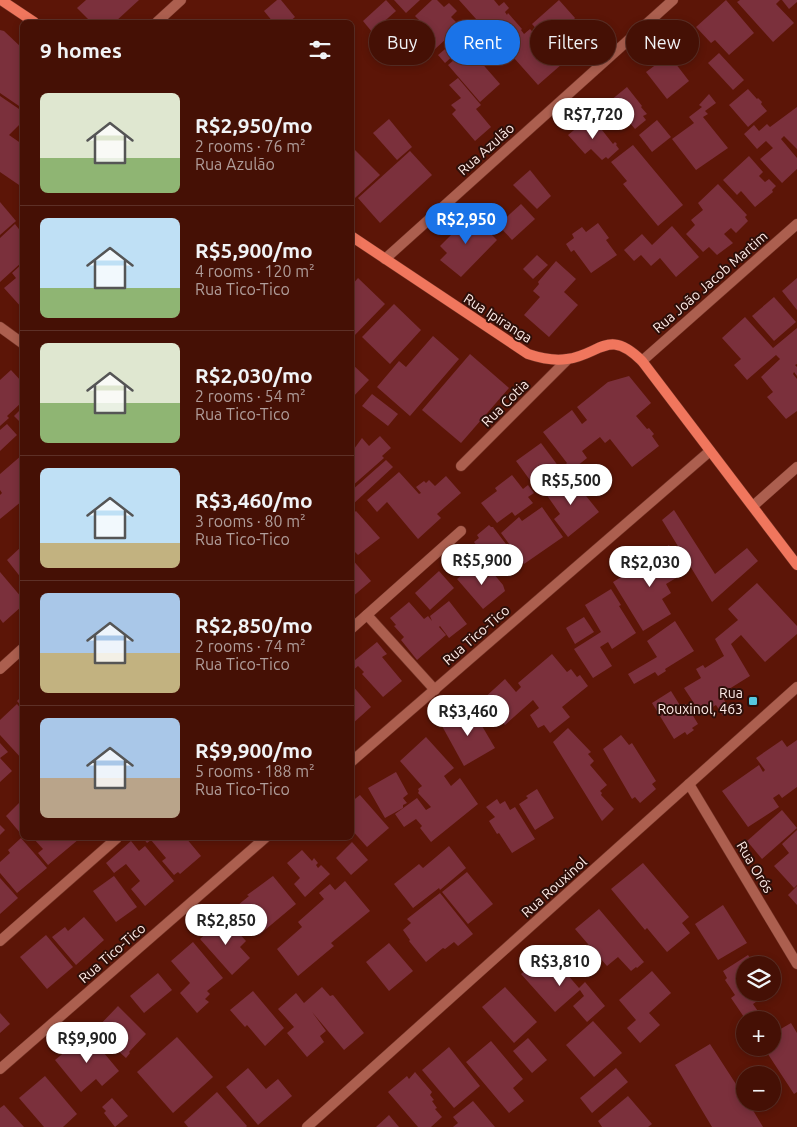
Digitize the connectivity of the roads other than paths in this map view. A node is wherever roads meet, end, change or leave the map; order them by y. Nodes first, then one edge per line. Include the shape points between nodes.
1 (1, 0) edge
2 (181, 0) edge
3 (672, 0) edge
4 (31, 20) edge
5 (159, 20) edge
6 (797, 224) edge
7 (354, 238) edge
8 (385, 259) junction
9 (2, 331) edge
10 (20, 342) edge
11 (568, 359) junction
12 (642, 361) junction
13 (710, 450) junction
14 (461, 466) dead end
15 (797, 467) edge
16 (753, 506) junction
17 (461, 531) dead end
18 (797, 565) edge
19 (367, 615) junction
20 (354, 626) edge
21 (20, 651) edge
22 (0, 669) edge
23 (797, 687) edge
24 (435, 690) junction
25 (354, 759) edge
26 (689, 784) junction
27 (115, 840) edge
28 (263, 840) edge
29 (0, 942) edge
30 (797, 964) edge
31 (0, 1069) edge
32 (307, 1127) edge

1 - 4 street
2 - 5 street
3 - 8 street, Rua Azulão
6 - 12 street, Rua João Jacob Martim
7 - 8 street, Rua Ipiranga
8 - 11 street, Rua Ipiranga via 528,354
9 - 10 street
11 - 12 street, Rua Ipiranga via 609,344 622,346
11 - 14 street, Rua Cotia
12 - 13 street, Rua Ipiranga
13 - 16 street, Rua Ipiranga
13 - 24 street, Rua Tico-Tico
15 - 16 street
16 - 18 street, Rua Ipiranga
17 - 19 street
19 - 20 street
19 - 24 street
21 - 22 street
23 - 26 street, Rua Rouxinol
24 - 25 street, Rua Tico-Tico
26 - 30 street, Rua Orós
26 - 32 street, Rua Rouxinol
27 - 29 street
28 - 31 street, Rua Tico-Tico

